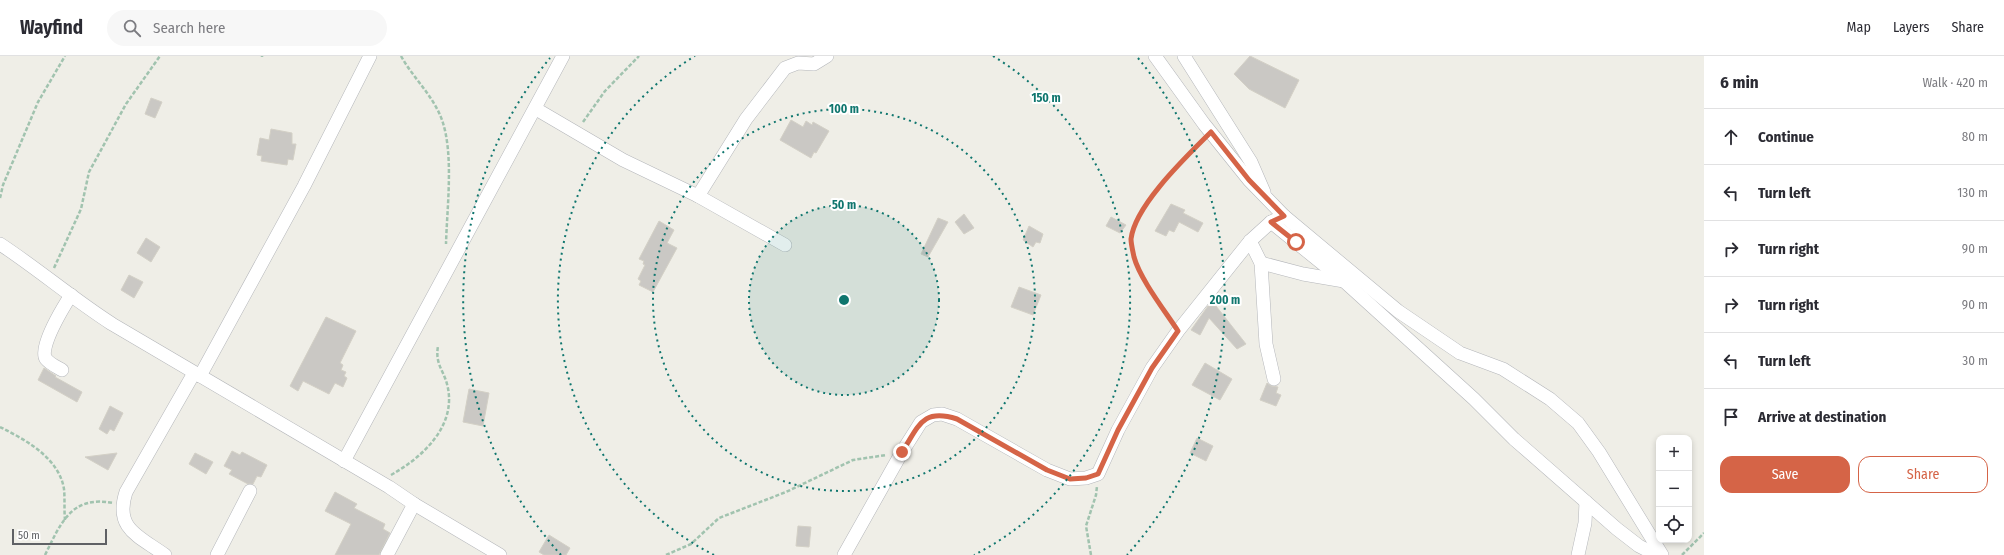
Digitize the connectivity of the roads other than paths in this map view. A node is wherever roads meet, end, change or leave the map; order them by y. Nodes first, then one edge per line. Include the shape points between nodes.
1 (370, 56) edge
2 (563, 56) edge
3 (827, 56) edge
4 (1155, 56) edge
5 (1184, 56) edge
6 (536, 109) junction
7 (698, 196) junction
8 (1267, 200) junction
9 (1284, 216) junction
10 (1271, 222) junction
11 (1250, 241) junction
12 (0, 244) edge
13 (785, 245) dead end
14 (1262, 263) junction
15 (1360, 280) junction
16 (1344, 281) junction
17 (71, 295) junction
18 (62, 370) dead end
19 (197, 374) junction
20 (1274, 379) dead end
21 (344, 460) junction
22 (250, 491) dead end
23 (1586, 502) junction
24 (414, 504) junction
25 (165, 555) edge
26 (217, 555) edge
27 (387, 555) edge
28 (500, 555) edge
29 (844, 555) edge
30 (1578, 555) edge
31 (1657, 555) edge
32 (1662, 555) edge

1 - 19 street via 297,199
2 - 6 street
3 - 7 street via 814,64 798,63 785,68 746,119
4 - 8 street via 1211,132
5 - 8 street via 1251,162
6 - 7 street via 623,160
6 - 21 street
7 - 13 street
8 - 9 street
9 - 10 street
9 - 15 street
10 - 11 street
10 - 16 street
11 - 14 street
11 - 29 street via 1178,331 1152,368 1118,430 1098,474 1070,479 1047,470 957,419 942,414 933,415 921,422
12 - 17 street
14 - 16 street
14 - 20 street via 1266,344
15 - 16 street
15 - 32 street via 1398,311 1460,353 1503,369 1550,399 1578,423 1599,452
16 - 23 street via 1514,439
17 - 18 street via 53,327 45,348 46,359
17 - 19 street via 112,324
19 - 21 street
19 - 25 street via 126,492 122,505 123,519 131,530
21 - 24 street
22 - 26 street
23 - 30 street via 1586,523
23 - 31 street via 1630,540
24 - 27 street
24 - 28 street

